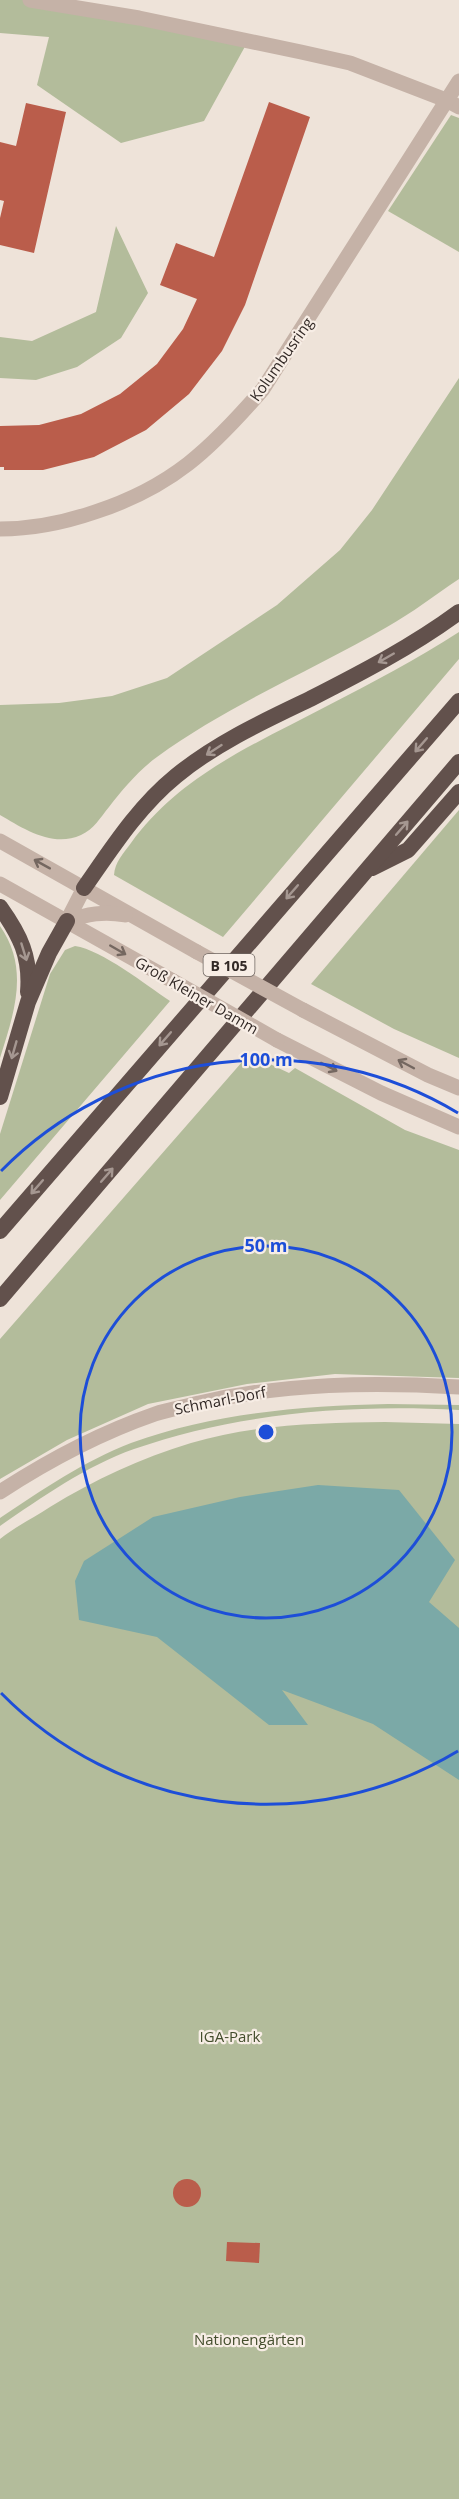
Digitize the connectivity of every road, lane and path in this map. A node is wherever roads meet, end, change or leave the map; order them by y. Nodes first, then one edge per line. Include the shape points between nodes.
1 (30, 0) edge
2 (459, 81) edge
3 (453, 104) edge
4 (0, 529) edge
5 (459, 612) edge
6 (459, 701) edge
7 (459, 762) edge
8 (459, 792) edge
9 (0, 841) edge
10 (363, 873) junction
11 (0, 884) edge
12 (84, 888) junction
13 (0, 907) edge
14 (137, 918) junction
15 (67, 921) junction
16 (28, 1002) junction
17 (459, 1088) edge
18 (0, 1097) edge
19 (459, 1127) edge
20 (0, 1231) edge
21 (0, 1299) edge
22 (459, 1387) edge
23 (0, 1492) edge

1 - 3 street via 139,18 350,63
2 - 3 street, Kolumbusring
3 - 4 street, Kolumbusring via 275,372 225,432 169,479 118,505 67,522
5 -> 12 highway via 352,678 215,748 177,775 132,820
6 -> 20 highway, B 105
10 -> 7 highway, B 105
8 - 10 highway via 408,850
12 -> 9 street
21 -> 10 highway, B 105
11 - 15 street, Groß Kleiner Damm
12 - 14 street
12 - 15 street
13 -> 16 highway via 24,947 30,972
14 - 15 street via 109,912
17 -> 14 street, bridge via 303,1010
15 - 16 highway
15 -> 19 street, Groß Kleiner Damm, bridge via 277,1040
16 -> 18 highway
22 - 23 street, Schmarl-Dorf via 326,1385 270,1390 156,1413 56,1458

